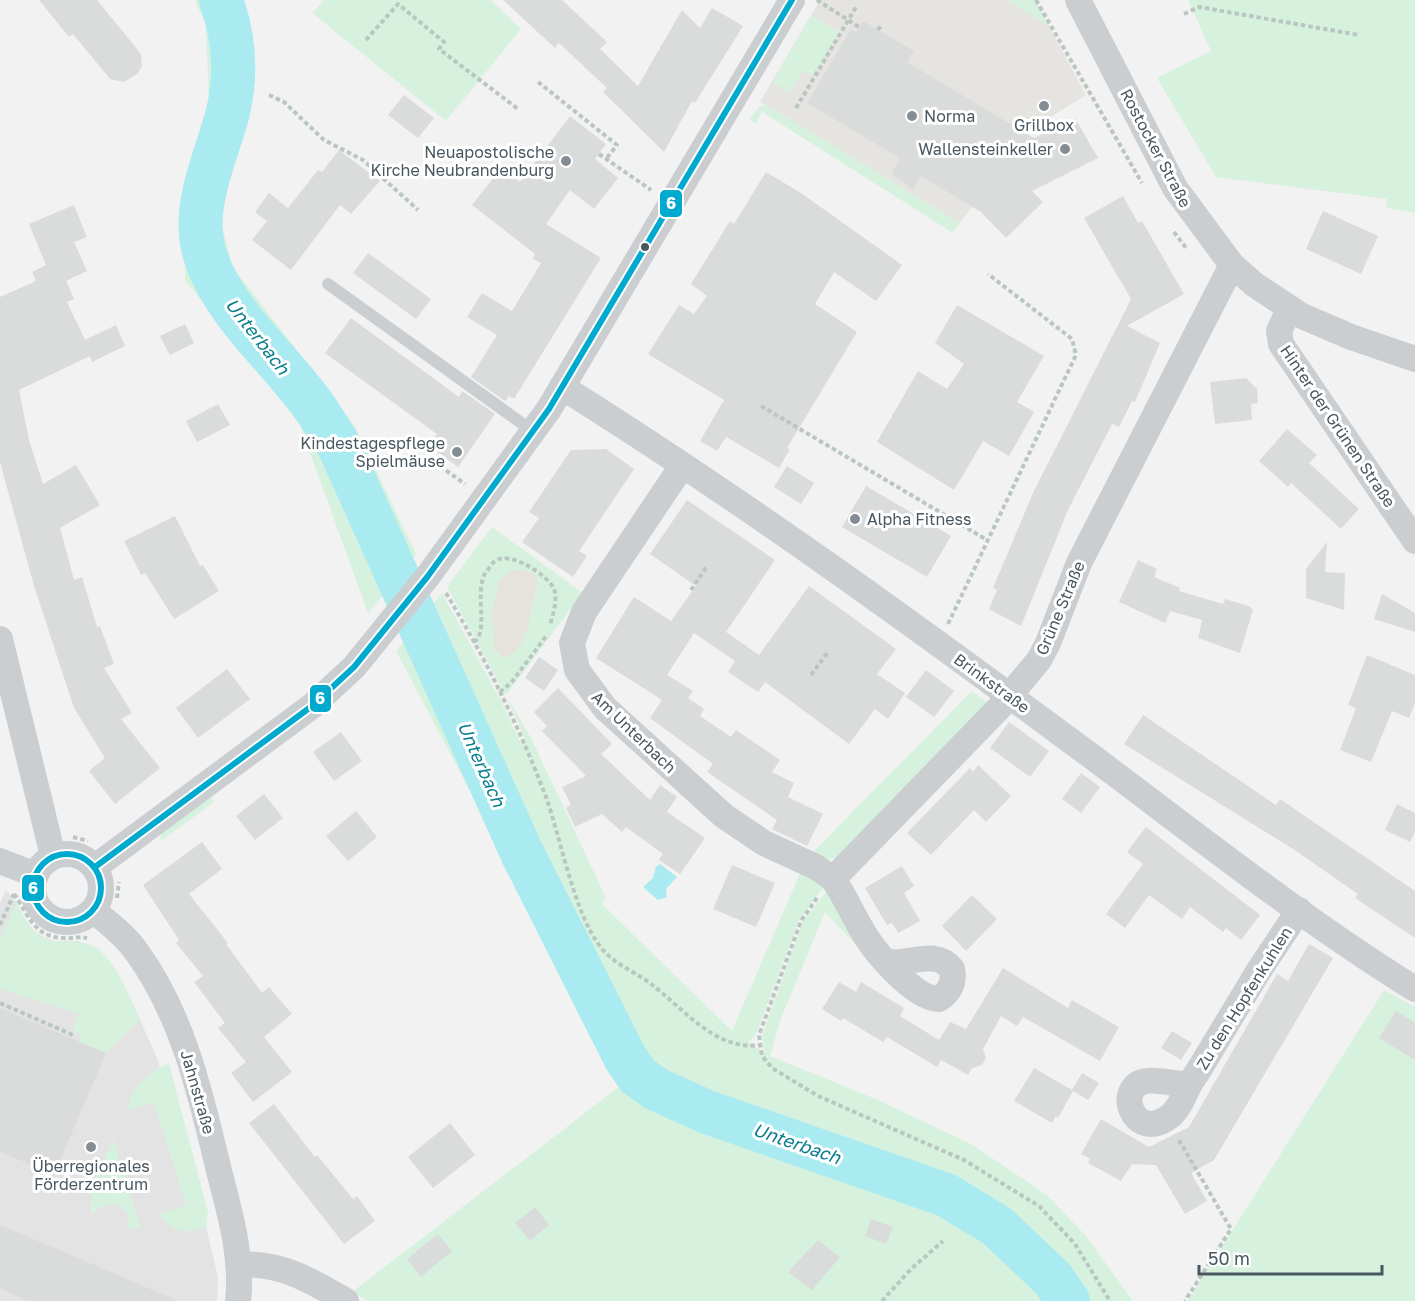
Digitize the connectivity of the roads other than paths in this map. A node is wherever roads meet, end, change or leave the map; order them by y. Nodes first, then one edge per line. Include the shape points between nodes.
1 (792, 0) edge
2 (1078, 0) edge
3 (1232, 265) junction
4 (328, 285) dead end
5 (1289, 309) junction
6 (1415, 359) edge
7 (562, 387) junction
8 (534, 432) junction
9 (682, 466) junction
10 (1415, 541) edge
11 (0, 639) edge
12 (1010, 695) junction
13 (53, 856) junction
14 (0, 861) edge
15 (95, 867) junction
16 (36, 875) junction
17 (833, 879) junction
18 (93, 910) junction
19 (1299, 910) junction
20 (888, 962) dead end
21 (1415, 989) edge
22 (1188, 1084) junction
23 (238, 1264) junction
24 (238, 1301) edge
25 (346, 1301) edge

1 - 7 street
2 - 3 street, Rostocker Straße via 1175,188
3 - 5 street, Rostocker Straße
3 - 12 street, Grüne Straße via 1079,563 1048,643
4 - 8 lane
5 - 6 street, Rostocker Straße via 1351,337
5 - 10 street, Hinter der Grünen Straße via 1279,331 1281,344
7 - 8 street
7 - 9 street, Brinkstraße
8 - 15 street via 429,575 354,667 312,706
9 - 12 street, Brinkstraße
9 - 17 street, Am Unterbach via 584,612 572,643 577,670 606,708 724,816 764,843
11 - 13 street
12 - 17 street, Grüne Straße
12 - 19 street, Brinkstraße
13 - 15 street via 81,856
13 - 16 street
14 - 16 street
15 - 18 street via 102,889
16 - 18 street via 35,898 50,917 73,922
17 - 20 street via 872,945
18 - 23 street, Jahnstraße via 137,952 173,1016 213,1144
19 - 21 street, Brinkstraße
19 - 22 street, Zu den Hopfenkuhlen
22 - 22 street, Zu den Hopfenkuhlen via 1177,1109 1155,1124 1144,1123 1130,1108 1130,1096 1144,1081
23 - 24 street, Jahnstraße
23 - 25 street via 256,1263 292,1272

